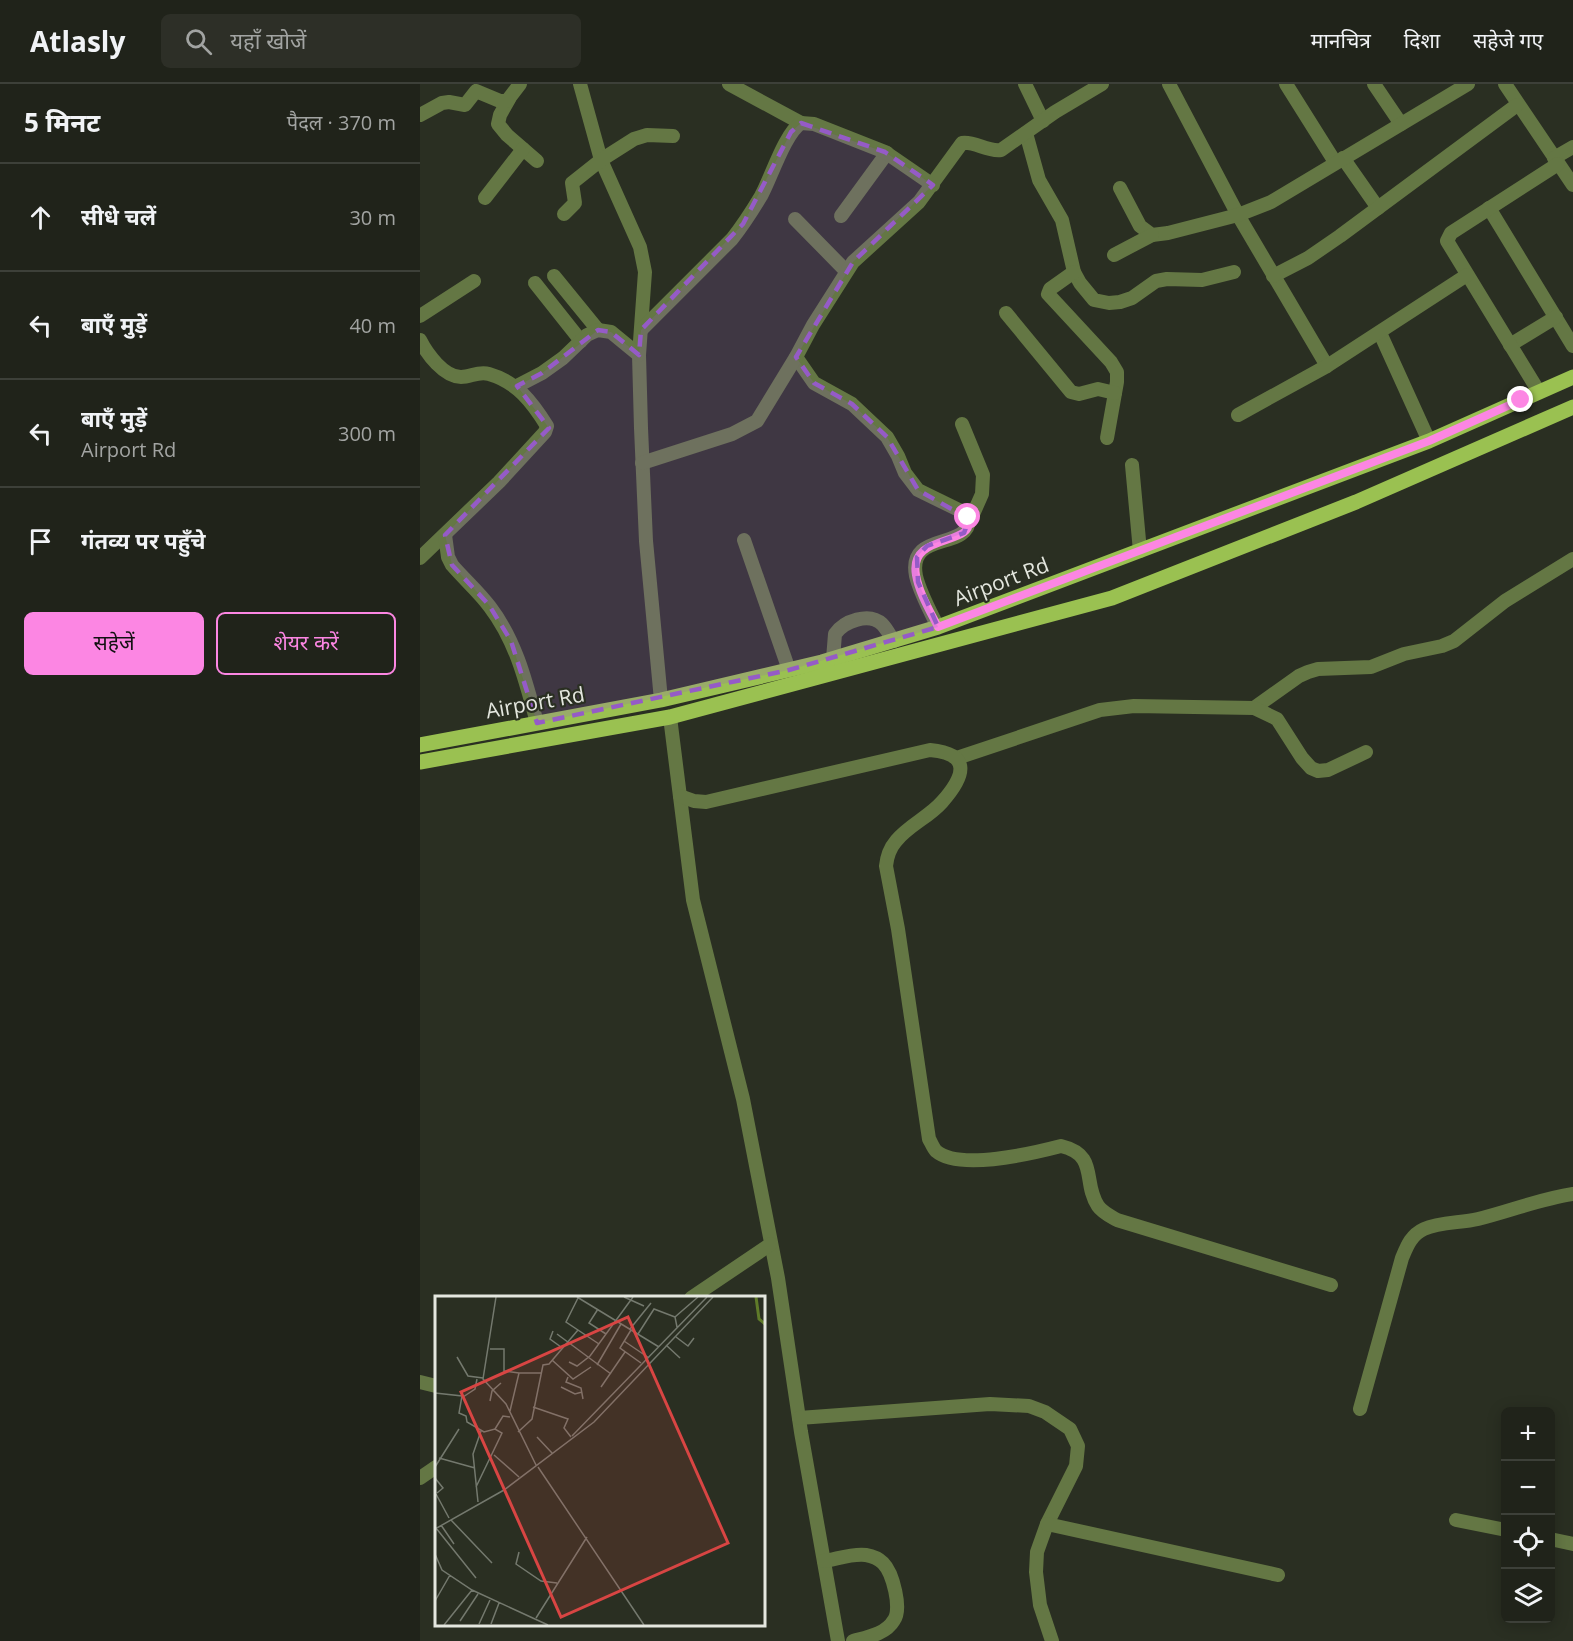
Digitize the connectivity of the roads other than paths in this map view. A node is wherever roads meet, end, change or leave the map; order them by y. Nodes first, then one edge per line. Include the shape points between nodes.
1 (520, 84) edge
2 (580, 84) edge
3 (729, 84) edge
4 (1025, 84) edge
5 (1102, 84) edge
6 (1169, 84) edge
7 (1286, 84) edge
8 (1374, 84) edge
9 (1468, 84) edge
10 (1505, 84) edge
11 (509, 99) junction
12 (1517, 105) junction
13 (420, 115) edge
14 (1043, 121) junction
15 (801, 123) junction
16 (1401, 124) junction
17 (1026, 133) junction
18 (673, 136) dead end
19 (1573, 147) edge
20 (523, 149) junction
21 (887, 153) junction
22 (602, 160) junction
23 (1339, 160) junction
24 (537, 161) dead end
25 (1556, 161) junction
26 (933, 185) junction
27 (1573, 185) edge
28 (1120, 188) dead end
29 (485, 198) dead end
30 (1378, 208) junction
31 (1489, 208) junction
32 (564, 214) dead end
33 (1238, 215) junction
34 (842, 216) dead end
35 (795, 219) dead end
36 (1152, 235) junction
37 (1114, 255) dead end
38 (846, 271) junction
39 (1074, 272) junction
40 (1234, 272) dead end
41 (1467, 275) junction
42 (554, 276) dead end
43 (1273, 276) junction
44 (474, 281) dead end
45 (535, 283) dead end
46 (1006, 313) dead end
47 (420, 316) edge
48 (1556, 317) junction
49 (597, 330) junction
50 (641, 330) junction
51 (1380, 333) junction
52 (420, 340) edge
53 (581, 341) junction
54 (1510, 345) junction
55 (1573, 346) edge
56 (639, 355) junction
57 (796, 357) junction
58 (426, 362) edge
59 (1327, 366) junction
60 (1573, 377) edge
61 (517, 386) junction
62 (1539, 392) junction
63 (1115, 393) junction
64 (1573, 407) edge
65 (1238, 415) dead end
66 (962, 424) dead end
67 (1107, 438) dead end
68 (1429, 441) junction
69 (642, 463) junction
70 (1132, 465) dead end
71 (970, 521) junction
72 (445, 535) junction
73 (744, 540) dead end
74 (1140, 551) junction
75 (420, 558) edge
76 (1573, 559) edge
77 (938, 627) junction
78 (894, 641) junction
79 (833, 659) junction
80 (789, 670) junction
81 (661, 700) junction
82 (1254, 708) junction
83 (670, 717) junction
84 (537, 723) junction
85 (420, 745) edge
86 (1366, 752) dead end
87 (957, 758) junction
88 (420, 762) edge
89 (680, 796) junction
90 (1573, 1194) edge
91 (771, 1244) junction
92 (1331, 1285) dead end
93 (694, 1296) edge
94 (420, 1382) edge
95 (435, 1386) edge
96 (1360, 1409) dead end
97 (799, 1418) junction
98 (435, 1468) edge
99 (420, 1478) edge
100 (1456, 1520) dead end
101 (1047, 1524) junction
102 (1501, 1529) edge
103 (1555, 1540) edge
104 (1573, 1544) edge
105 (824, 1561) junction
106 (1278, 1575) dead end
107 (838, 1641) edge
108 (853, 1641) edge
109 (1052, 1641) edge

1 - 11 street
2 - 22 street
3 - 15 street
4 - 14 street
5 - 14 street
6 - 33 street
7 - 23 street
8 - 16 street
9 - 16 street
10 - 12 street
11 - 13 street via 501,101 476,91 465,105 449,102
11 - 20 street via 498,124
12 - 25 street
12 - 30 street
14 - 17 street
15 - 21 street via 814,124
15 - 50 street via 791,132 761,196 738,231
16 - 23 street
17 - 26 street via 998,151 964,142
17 - 39 street via 1039,180 1062,220
18 - 22 street via 640,136
19 - 25 street
20 - 24 street
20 - 29 street
21 - 26 street
21 - 34 street
22 - 32 street via 572,183 576,203
22 - 50 street via 640,248 646,282
23 - 30 street
23 - 33 street via 1271,202
25 - 27 street
25 - 31 street
26 - 38 street
28 - 36 street via 1140,226
30 - 43 street via 1308,258
31 - 41 street via 1447,238
31 - 48 street
33 - 36 street
33 - 43 street
35 - 38 street
36 - 37 street
38 - 57 street
39 - 40 street via 1094,300 1109,303 1132,298 1156,281 1202,280
39 - 63 street via 1048,294 1114,367 1118,377
41 - 51 street
41 - 54 street
42 - 49 street
43 - 59 street
44 - 47 street
45 - 53 street
46 - 63 street via 1071,392 1098,389
48 - 54 street
48 - 55 street
49 - 53 street
49 - 56 street via 611,332
50 - 56 street
51 - 59 street
51 - 68 street
52 - 58 street
53 - 61 street via 542,373
54 - 62 street
56 - 69 street
57 - 69 street via 763,414 751,425
57 - 71 street via 814,383 852,404 887,437 918,490 963,512
58 - 61 street via 454,376 486,373
59 - 65 street
60 - 62 main road, Airport Rd
61 - 72 street via 546,423 545,432
62 - 68 main road, Airport Rd
63 - 67 street
64 - 83 main road via 1356,502 1112,598
66 - 71 street via 983,476 982,494
68 - 74 main road, Airport Rd
69 - 81 street
70 - 74 street
71 - 77 street via 964,533 927,546 917,557 915,574
72 - 75 street
72 - 84 street via 452,565 489,605 511,641
73 - 80 street
74 - 77 main road, Airport Rd
76 - 82 street via 1505,601 1454,641 1371,667 1308,672
77 - 78 main road, Airport Rd
78 - 79 main road, Airport Rd
78 - 79 street via 882,624 870,618 858,620 842,626 835,634
79 - 80 main road, Airport Rd
80 - 81 main road, Airport Rd
81 - 84 main road, Airport Rd
82 - 86 street via 1277,719 1288,740 1318,771
82 - 87 street via 1134,706 1100,710
83 - 88 main road
83 - 89 street
84 - 85 main road, Airport Rd
87 - 89 street via 930,750 706,802
87 - 92 street via 961,770 953,785 942,801 897,840 885,866 929,1139 937,1151 953,1159 971,1161 1061,1146 1071,1148 1087,1163 1099,1207 1117,1220
89 - 91 street via 693,900 743,1099
90 - 96 street via 1478,1219 1425,1228 1409,1242
91 - 93 street
91 - 97 street
94 - 95 street
97 - 101 street via 990,1404 1029,1406 1045,1412 1070,1429 1078,1446 1076,1466
97 - 105 street
98 - 99 street
100 - 102 street
101 - 106 street
101 - 109 street via 1037,1552 1036,1572 1040,1605
103 - 104 street
105 - 107 street
105 - 108 street via 867,1555 884,1564 889,1572 898,1605 895,1620 878,1634

